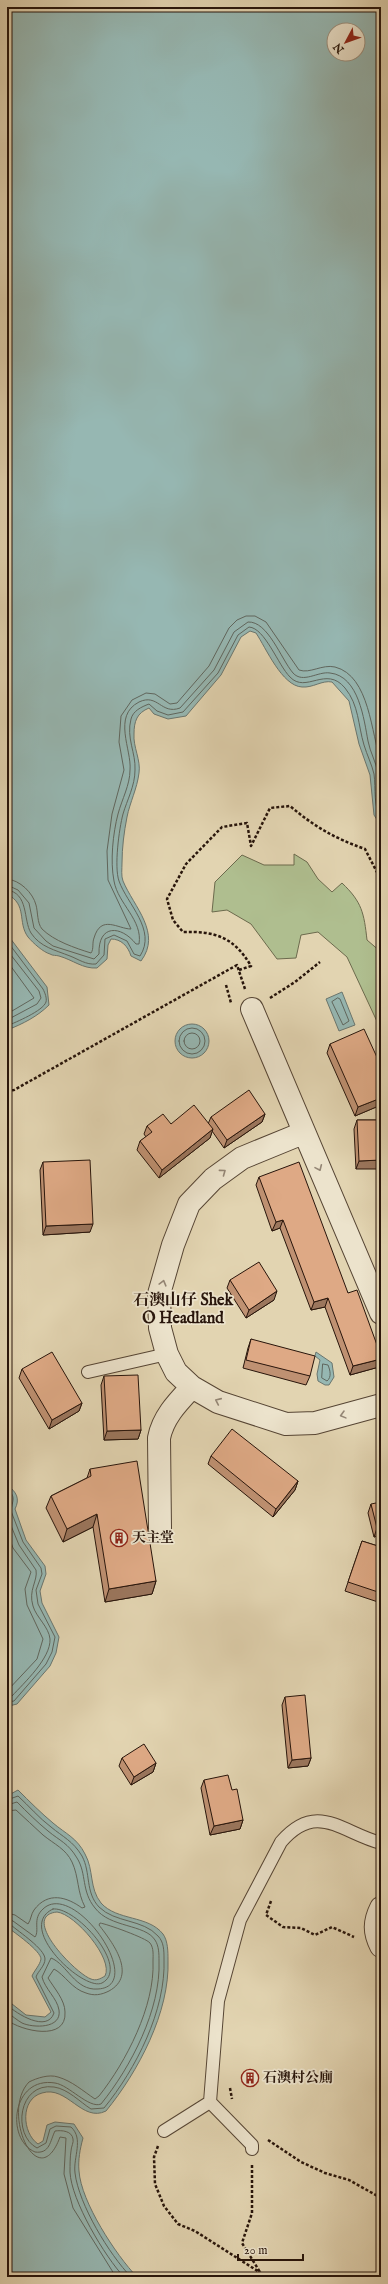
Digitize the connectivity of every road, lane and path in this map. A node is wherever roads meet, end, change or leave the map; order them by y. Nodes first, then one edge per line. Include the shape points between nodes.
1 (381, 880) edge
2 (320, 962) dead end
3 (252, 1009) joint
4 (7, 1091) edge
5 (303, 1133) junction
6 (381, 1313) edge
7 (167, 1354) junction
8 (88, 1372) dead end
9 (192, 1387) junction
10 (381, 1405) edge
11 (160, 1528) dead end
12 (381, 1843) edge
13 (273, 1895) dead end
14 (378, 1916) edge
15 (381, 1946) edge
16 (229, 2084) dead end
17 (210, 2102) junction
18 (233, 2106) dead end
19 (164, 2131) joint
20 (267, 2140) dead end
21 (252, 2149) joint
22 (381, 2198) edge
23 (260, 2273) junction
24 (267, 2277) edge

1 - 4 path via 365,849 337,839 311,824 290,806 270,808 251,846 246,823 222,827 186,864 167,899 173,920 183,932 205,931 235,944 251,966 239,970 237,965 14,1090
2 - 3 path via 295,982
3 - 5 street
5 -> 6 street via 356,1250
7 -> 5 street via 160,1328 159,1294 188,1204 213,1179 242,1158
7 - 8 lane
7 - 9 street via 176,1372
10 -> 9 street via 315,1423 286,1424 218,1402
9 - 11 street via 173,1408 161,1428
12 - 17 lane via 364,1839 329,1821 301,1825 289,1832 281,1842 240,1920 218,2001
13 - 14 path via 266,1915 283,1927 301,1928 315,1935 332,1927 362,1941
14 - 15 street via 375,1934
16 - 18 path
17 - 19 lane
17 - 21 lane via 252,2145
19 - 23 path via 154,2157 155,2184 164,2206 178,2224 195,2231
20 - 22 path via 300,2162 349,2180
21 - 23 path via 252,2213 242,2243
23 - 24 path

